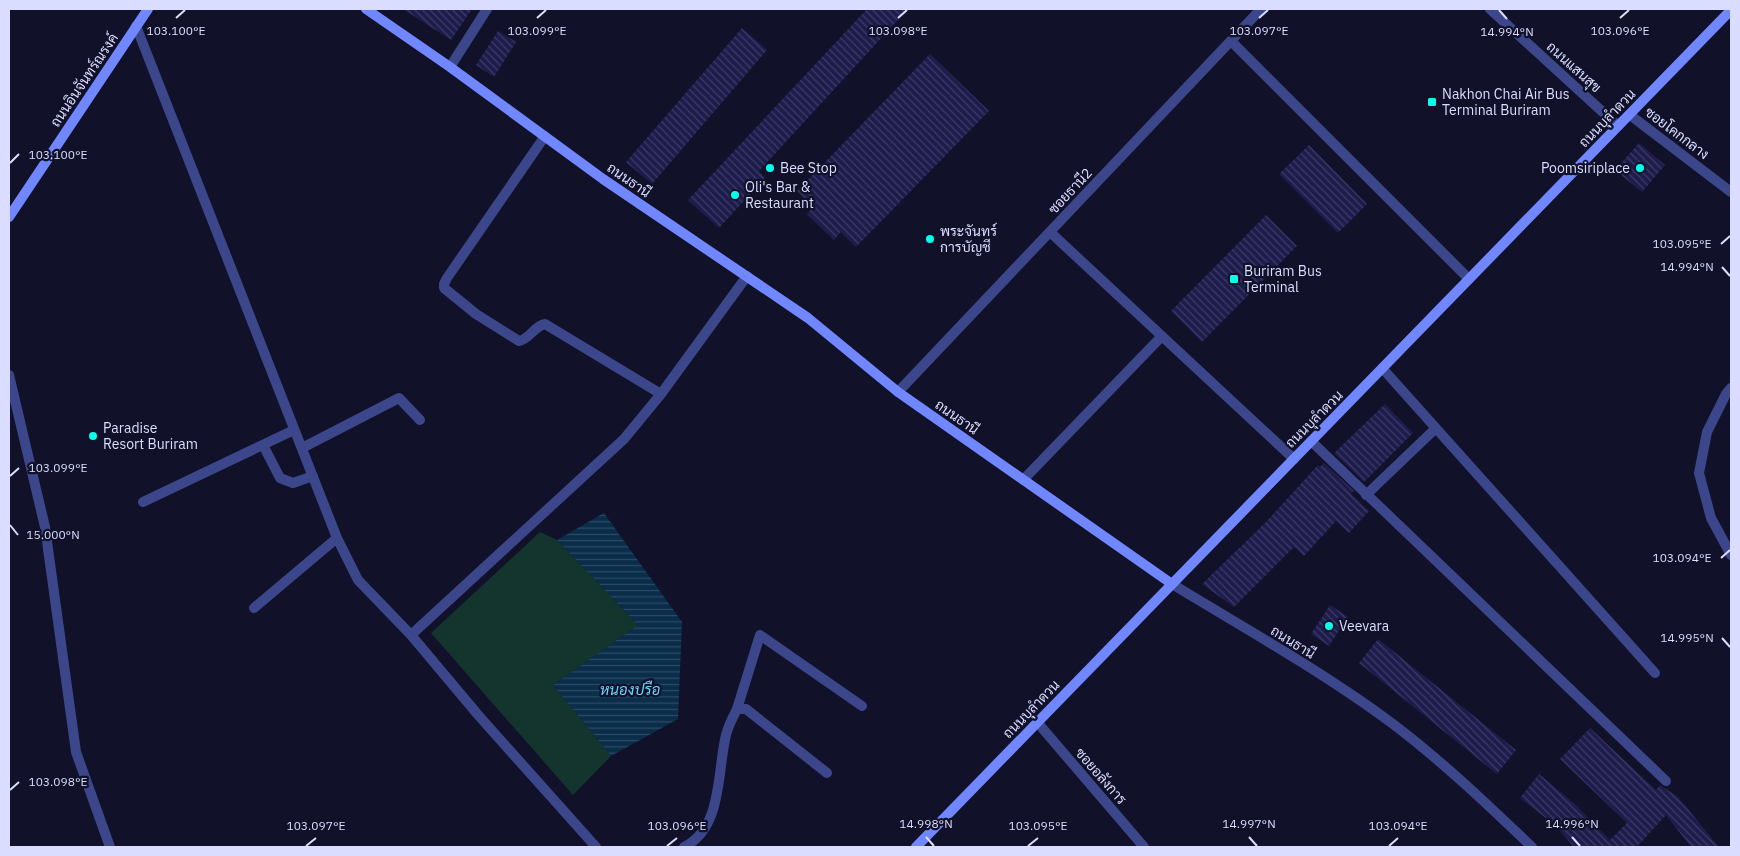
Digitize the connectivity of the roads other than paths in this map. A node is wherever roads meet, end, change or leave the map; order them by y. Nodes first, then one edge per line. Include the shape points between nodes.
1 (148, 9) edge
2 (366, 9) edge
3 (487, 9) edge
4 (1261, 9) edge
5 (1490, 9) edge
6 (1731, 10) edge
7 (136, 26) junction
8 (1231, 41) junction
9 (450, 67) junction
10 (1630, 115) junction
11 (1618, 126) junction
12 (545, 136) junction
13 (1731, 192) edge
14 (9, 217) edge
15 (1050, 232) junction
16 (747, 276) junction
17 (1469, 279) junction
18 (1162, 336) junction
19 (1382, 369) junction
20 (9, 375) edge
21 (1731, 388) edge
22 (898, 392) junction
23 (661, 394) junction
24 (420, 420) dead end
25 (1436, 429) junction
26 (294, 430) junction
27 (1311, 441) junction
28 (263, 445) junction
29 (302, 448) junction
30 (1294, 459) junction
31 (313, 476) junction
32 (1023, 480) junction
33 (1366, 495) junction
34 (144, 502) dead end
35 (337, 538) junction
36 (1731, 555) edge
37 (1172, 584) junction
38 (254, 608) dead end
39 (412, 635) junction
40 (1655, 673) dead end
41 (862, 706) dead end
42 (737, 709) junction
43 (1037, 722) junction
44 (826, 773) dead end
45 (1666, 781) dead end
46 (110, 847) edge
47 (596, 847) edge
48 (684, 847) edge
49 (916, 847) edge
50 (1144, 847) edge
51 (1532, 847) edge

1 - 7 street, ถนนอินจันทร์ณรงค์
2 - 9 street, ถนนธานี
3 - 9 street
4 - 8 street, ซอยธานี2
5 - 11 street, ถนนแสนสุข
6 - 10 street, ถนนบุลำดวน
7 - 14 street, ถนนอินจันทร์ณรงค์
7 - 26 street
8 - 15 street, ซอยธานี2
8 - 17 street
9 - 12 street, ถนนธานี
10 - 11 street, ถนนบุลำดวน
10 - 13 street, ซอยโคกกลาง
11 - 17 street, ถนนบุลำดวน
12 - 16 street, ถนนธานี
12 - 23 street via 447,278 444,288 476,314 518,341 545,324
15 - 18 street
15 - 22 street, ซอยธานี2
16 - 22 street, ถนนธานี via 808,318
16 - 23 street
17 - 19 street, ถนนบุลำดวน
18 - 30 street
18 - 32 street
19 - 25 street
19 - 27 street, ถนนบุลำดวน
20 - 46 street via 45,527 76,752
21 - 36 street via 1707,432 1698,473 1711,518
22 - 32 street, ถนนธานี
23 - 39 street via 624,439
24 - 29 street via 399,398
25 - 33 street
25 - 40 street
26 - 28 street
26 - 29 street
27 - 30 street, ถนนบุลำดวน
27 - 33 street
28 - 31 street via 280,478 293,483
28 - 34 street
29 - 31 street
30 - 37 street, ถนนบุลำดวน
31 - 35 street
32 - 37 street, ถนนธานี
33 - 45 street
35 - 38 street
35 - 39 street via 358,580
37 - 43 street, ถนนบุลำดวน
37 - 51 street, ถนนธานี via 1325,677 1392,724 1465,782
39 - 47 street via 492,732
41 - 42 street via 760,635
42 - 44 street via 746,709
42 - 48 street via 726,733 715,808 704,830
43 - 49 street, ถนนบุลำดวน
43 - 50 street, ซอยอลังการ

